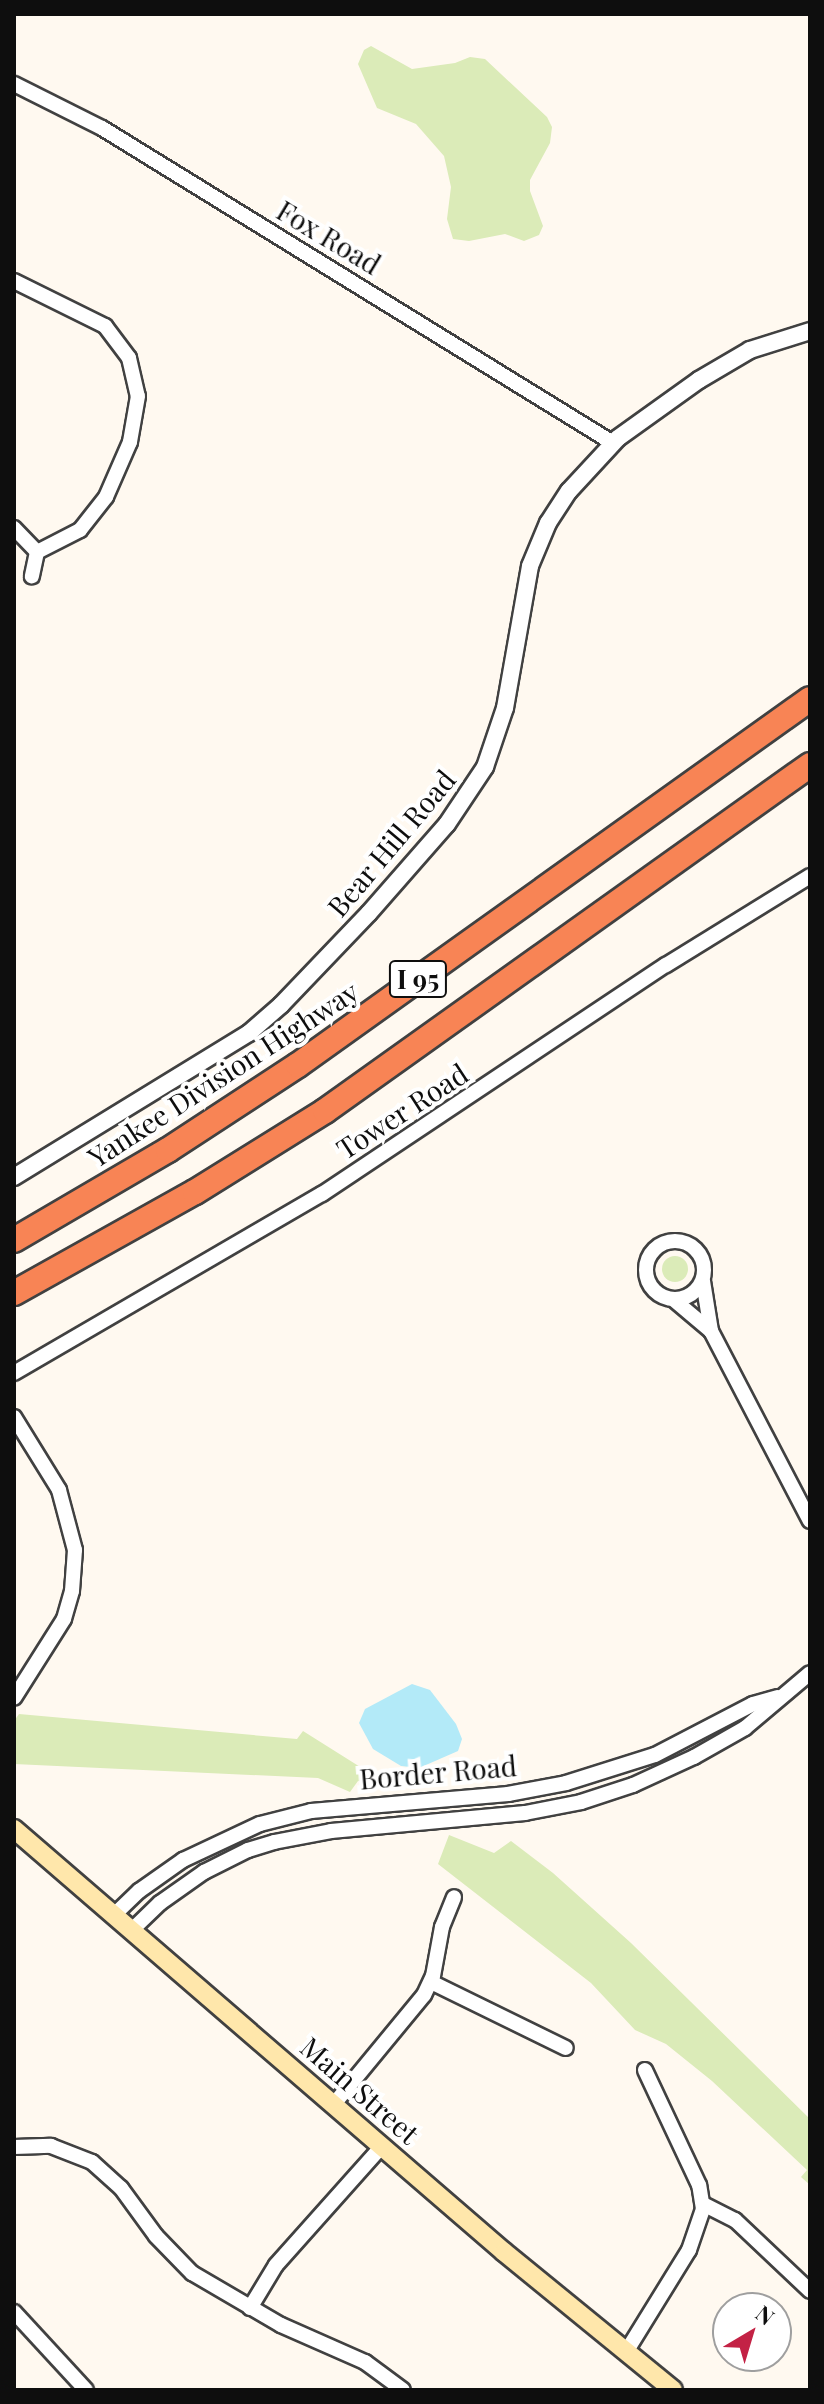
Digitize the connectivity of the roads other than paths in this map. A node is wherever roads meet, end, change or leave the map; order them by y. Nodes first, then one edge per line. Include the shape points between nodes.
1 (14, 84) edge
2 (14, 281) edge
3 (810, 331) edge
4 (613, 443) junction
5 (14, 528) edge
6 (37, 552) junction
7 (32, 576) dead end
8 (810, 699) edge
9 (810, 765) edge
10 (810, 876) edge
11 (14, 1177) edge
12 (14, 1240) edge
13 (703, 1281) junction
14 (14, 1293) edge
15 (674, 1300) junction
16 (711, 1331) junction
17 (14, 1373) edge
18 (14, 1417) edge
19 (810, 1521) edge
20 (810, 1673) edge
21 (777, 1697) junction
22 (14, 1698) edge
23 (14, 1829) edge
24 (454, 1897) dead end
25 (114, 1915) junction
26 (132, 1930) junction
27 (431, 1982) junction
28 (566, 2048) dead end
29 (645, 2070) dead end
30 (334, 2104) junction
31 (382, 2146) junction
32 (14, 2147) edge
33 (703, 2204) junction
34 (810, 2291) edge
35 (250, 2308) junction
36 (14, 2312) edge
37 (626, 2352) junction
38 (86, 2390) edge
39 (403, 2390) edge
40 (673, 2390) edge

1 - 4 street, Fox Road via 112,134
2 - 6 street via 105,326 129,358 138,396 130,442 101,505 80,530
3 - 4 street, Bear Hill Road via 728,361
4 - 11 street, Bear Hill Road via 569,491 540,539 525,583 494,746 475,786 442,831 257,1027
5 - 6 street
6 - 7 street
8 - 12 highway, Yankee Division Highway / I 95 via 298,1065 168,1150
9 - 14 highway, I 95 via 325,1111 195,1192
10 - 17 street, Tower Road via 666,965 322,1194
13 - 15 street via 695,1293
13 - 15 street via 705,1267 697,1251 681,1241 661,1244 648,1259 647,1279 659,1296
13 - 16 street
15 - 16 street
16 - 19 street
18 - 22 street via 59,1490 75,1550 64,1619
20 - 21 street, Border Road
21 - 25 street, Border Road via 655,1755 566,1783 508,1794 311,1811 260,1824 183,1860
21 - 26 street, Border Road via 755,1721 715,1747 581,1802 494,1818 331,1831 248,1850 180,1888
23 - 25 main road, Main Street
24 - 27 street
25 - 26 main road, Main Street
26 - 30 main road, Main Street
27 - 28 street
27 - 30 street
29 - 33 street
30 - 31 main road, Main Street
31 - 35 street via 276,2265
31 - 37 main road, Main Street
32 - 35 street via 51,2146 92,2162 121,2188 180,2263
33 - 34 street via 735,2220
33 - 37 street via 689,2250
35 - 39 street via 365,2362
36 - 38 street
37 - 40 main road, Main Street

